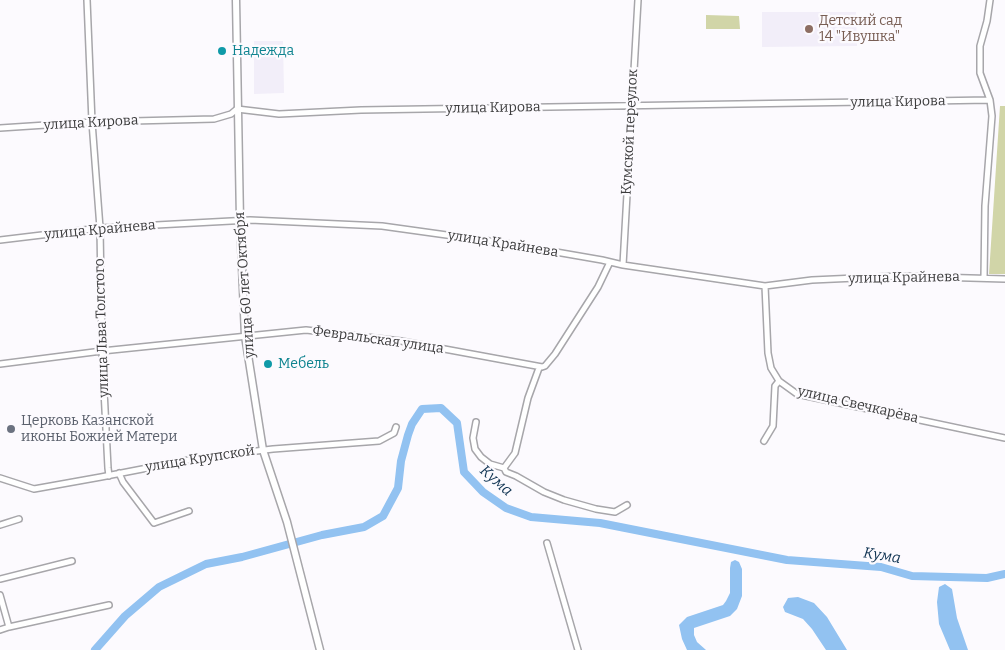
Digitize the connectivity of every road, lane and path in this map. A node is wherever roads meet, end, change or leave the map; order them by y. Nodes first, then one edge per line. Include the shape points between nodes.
1 (87, 0) edge
2 (236, 0) edge
3 (638, 0) edge
4 (990, 0) edge
5 (990, 100) junction
6 (632, 106) junction
7 (238, 109) junction
8 (92, 122) junction
9 (0, 128) edge
10 (240, 220) junction
11 (100, 228) junction
12 (0, 240) edge
13 (610, 262) junction
14 (623, 265) junction
15 (984, 278) junction
16 (1005, 278) edge
17 (765, 286) junction
18 (246, 336) junction
19 (102, 351) junction
20 (0, 364) edge
21 (539, 368) junction
22 (779, 381) junction
23 (476, 422) dead end
24 (396, 427) dead end
25 (1005, 438) edge
26 (764, 441) dead end
27 (263, 450) junction
28 (504, 468) junction
29 (119, 473) junction
30 (109, 476) junction
31 (0, 478) edge
32 (627, 505) dead end
33 (189, 511) dead end
34 (19, 519) dead end
35 (0, 525) edge
36 (547, 543) dead end
37 (72, 561) dead end
38 (0, 579) edge
39 (0, 595) edge
40 (108, 605) dead end
41 (9, 627) junction
42 (0, 630) edge
43 (320, 650) edge
44 (578, 650) edge

1 - 8 street, улица Льва Толстого
2 - 7 main road, улица 60 лет Октября
3 - 6 street, Кумской переулок
4 - 5 street via 980,46 980,73
5 - 6 street, улица Кирова
5 - 15 street via 992,116 985,206
6 - 7 street, улица Кирова via 279,114
6 - 14 street, Кумской переулок
7 - 8 street, улица Кирова via 214,119
7 - 10 main road, улица 60 лет Октября
8 - 9 street, улица Кирова
8 - 11 street, улица Льва Толстого
10 - 11 street, улица Крайнева
10 - 13 street, улица Крайнева via 382,226
10 - 18 main road, улица 60 лет Октября
11 - 12 street, улица Крайнева
11 - 19 street, улица Льва Толстого
13 - 14 street, улица Крайнева
13 - 21 street, Февральская улица via 598,287 555,354
14 - 17 street, улица Крайнева
15 - 16 street, улица Крайнева
15 - 17 street, улица Крайнева via 900,276 812,280
17 - 22 street via 768,353 771,368
18 - 19 street, Февральская улица
18 - 21 street, Февральская улица via 316,331 401,341
18 - 27 main road, улица 60 лет Октября
19 - 20 street, Февральская улица
19 - 30 street, улица Льва Толстого
21 - 28 street via 515,453
22 - 25 street, улица Свечкарёва via 797,394
22 - 26 street via 775,386 773,426
23 - 28 street via 475,449 490,464
24 - 27 street, улица Крупской via 394,433 379,440
27 - 29 street, улица Крупской
27 - 43 main road, улица 60 лет Октября via 287,522
28 - 32 street via 506,472 564,500 614,512
29 - 30 street, улица Крупской
29 - 33 street via 154,523
30 - 31 street, улица Крупской via 34,489
34 - 35 street
36 - 44 street
37 - 38 street
39 - 41 street
40 - 41 street
41 - 42 street

